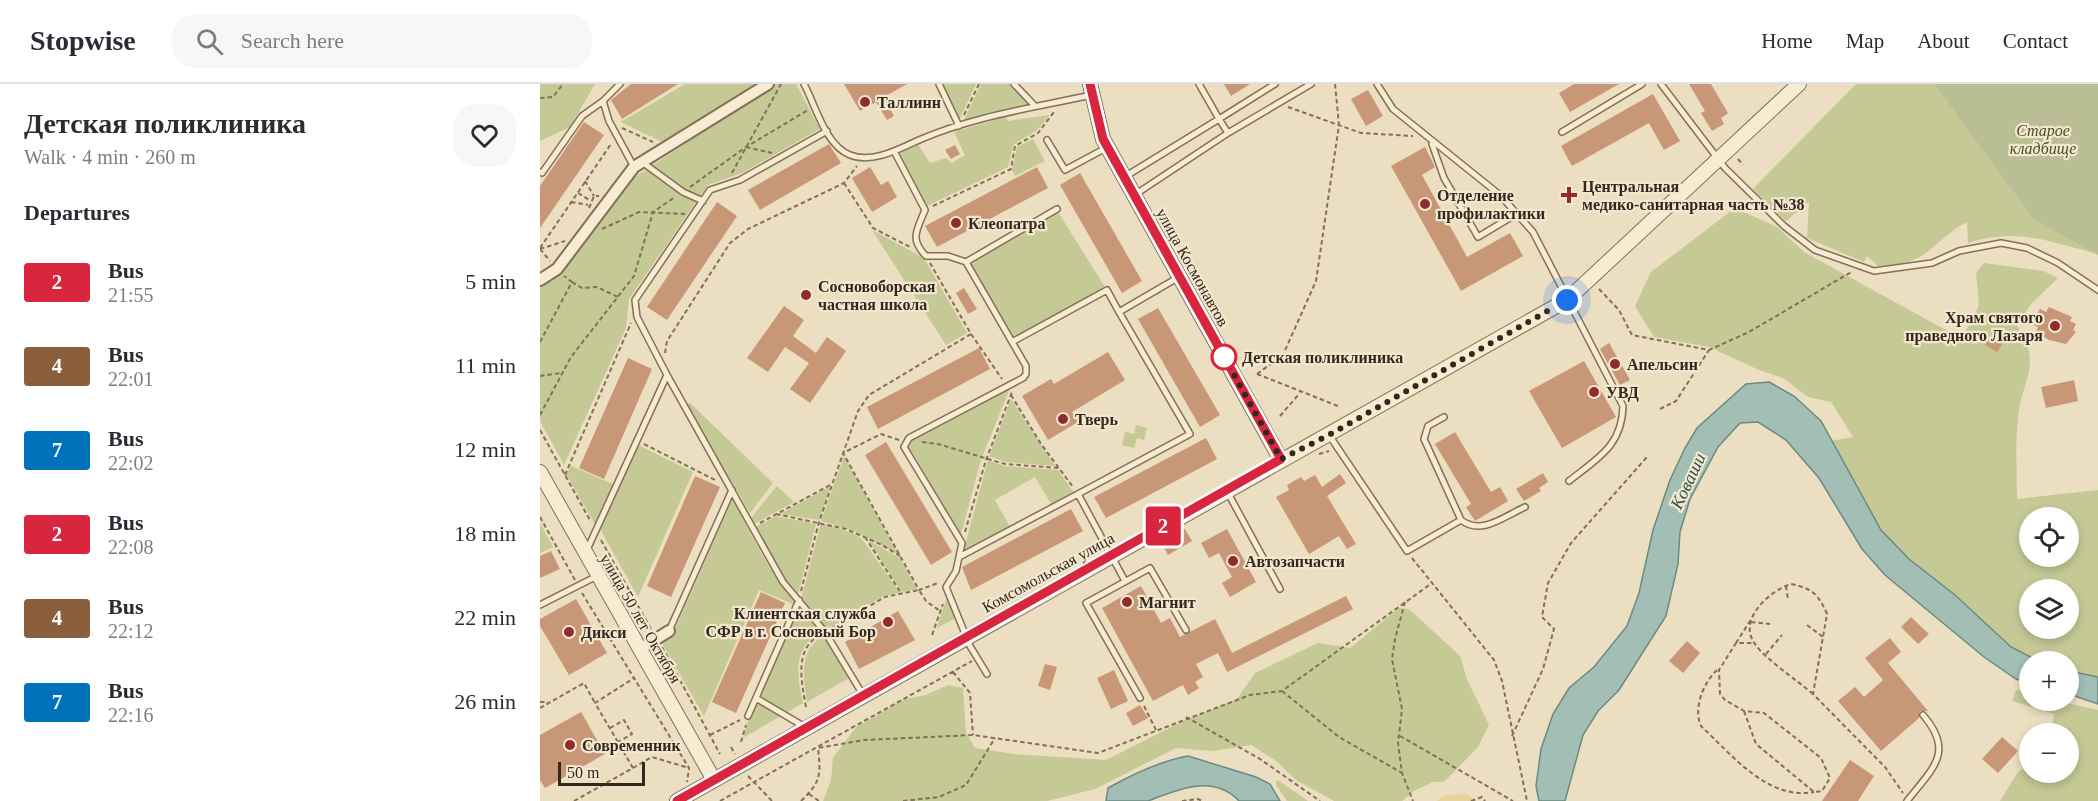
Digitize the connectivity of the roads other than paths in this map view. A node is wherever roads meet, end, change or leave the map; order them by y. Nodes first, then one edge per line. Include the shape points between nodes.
1 (620, 84) edge
2 (768, 84) edge
3 (804, 84) edge
4 (939, 84) edge
5 (1014, 84) edge
6 (1199, 84) edge
7 (1275, 84) edge
8 (1311, 84) edge
9 (1377, 84) edge
10 (1642, 84) edge
11 (1661, 84) edge
12 (1799, 84) edge
13 (1091, 89) edge
14 (603, 101) junction
15 (1035, 106) junction
16 (1219, 119) junction
17 (959, 126) junction
18 (827, 131) junction
19 (1562, 132) dead end
20 (1228, 133) junction
21 (1047, 140) dead end
22 (1432, 142) junction
23 (1108, 147) junction
24 (894, 151) junction
25 (1718, 160) junction
26 (638, 165) junction
27 (540, 172) edge
28 (1124, 177) junction
29 (1134, 195) junction
30 (703, 201) junction
31 (1057, 209) dead end
32 (1518, 213) junction
33 (966, 262) junction
34 (1180, 277) junction
35 (540, 280) edge
36 (2098, 290) edge
37 (1567, 300) junction
38 (1119, 312) junction
39 (1012, 342) junction
40 (668, 375) junction
41 (1444, 417) dead end
42 (1329, 435) junction
43 (1281, 459) junction
44 (540, 472) edge
45 (1569, 481) dead end
46 (731, 489) junction
47 (1227, 490) junction
48 (1078, 494) junction
49 (1525, 507) dead end
50 (1461, 520) junction
51 (585, 553) junction
52 (961, 556) junction
53 (1111, 556) junction
54 (598, 575) junction
55 (1125, 581) junction
56 (1280, 589) dead end
57 (799, 600) junction
58 (540, 605) edge
59 (1186, 630) dead end
60 (669, 631) joint
61 (967, 637) junction
62 (640, 649) junction
63 (987, 674) dead end
64 (863, 696) junction
65 (756, 698) junction
66 (1140, 698) road end
67 (1923, 715) dead end
68 (748, 716) road end
69 (806, 728) junction
70 (714, 780) junction
71 (677, 801) edge
72 (1907, 801) edge

1 - 14 lane
2 - 26 street
3 - 18 lane
4 - 17 lane
5 - 15 lane
6 - 16 lane
7 - 16 lane
8 - 20 lane
9 - 22 lane via 1393,109
10 - 19 lane
11 - 25 lane
12 - 25 street, Комсомольская улица
13 - 15 lane via 1064,101
13 - 23 street, улица Космонавтов
14 - 26 lane via 616,136
14 - 27 lane via 582,116
15 - 17 lane
16 - 20 lane
16 - 28 lane
17 - 24 lane
18 - 24 lane via 847,155 862,159
18 - 30 lane via 740,180 710,190
20 - 29 lane
21 - 23 lane via 1065,170
22 - 32 lane
22 - 32 lane via 1444,177 1478,237
23 - 28 street, улица Космонавтов
24 - 33 lane via 925,210 914,237 920,249 926,256 948,256
25 - 36 lane via 1784,226 1815,250 1857,267 1874,271 1932,263 1959,251 2001,243 2027,248 2058,263
25 - 37 street, Комсомольская улица
26 - 30 lane
26 - 35 street via 557,269
28 - 29 street, улица Космонавтов
29 - 34 street, улица Космонавтов
30 - 40 lane via 635,300 637,317
31 - 33 lane
32 - 37 lane via 1533,232
33 - 39 lane
34 - 38 lane
34 - 43 street, улица Космонавтов
37 - 42 street, Комсомольская улица
37 - 45 lane via 1623,406 1620,430 1608,451
38 - 39 lane via 1107,290
38 - 48 lane via 1190,434
39 - 52 lane via 1026,366 1026,374 909,438 904,447 962,543
40 - 46 lane
40 - 51 lane
41 - 50 lane via 1428,426 1424,439
42 - 43 street, Комсомольская улица
42 - 50 lane via 1407,551
43 - 47 street, Комсомольская улица
44 - 51 street, улица 50 лет Октября
46 - 57 lane via 783,582
46 - 60 lane
47 - 53 street, Комсомольская улица
47 - 56 lane
48 - 52 lane
48 - 53 lane
49 - 50 lane via 1481,528
51 - 54 street, улица 50 лет Октября
52 - 61 lane via 946,587
53 - 55 lane
53 - 61 street, Комсомольская улица
54 - 58 lane
54 - 62 street, улица 50 лет Октября
55 - 59 lane via 1150,568
55 - 66 lane via 1086,603
57 - 64 lane via 825,632
57 - 65 lane
60 - 62 street
61 - 63 lane
61 - 64 street, Комсомольская улица
62 - 70 street, улица 50 лет Октября
64 - 69 street, Комсомольская улица
65 - 68 lane
65 - 69 lane
67 - 72 lane via 1936,730 1941,745 1935,764
69 - 70 street, Комсомольская улица
70 - 71 street, Комсомольская улица

